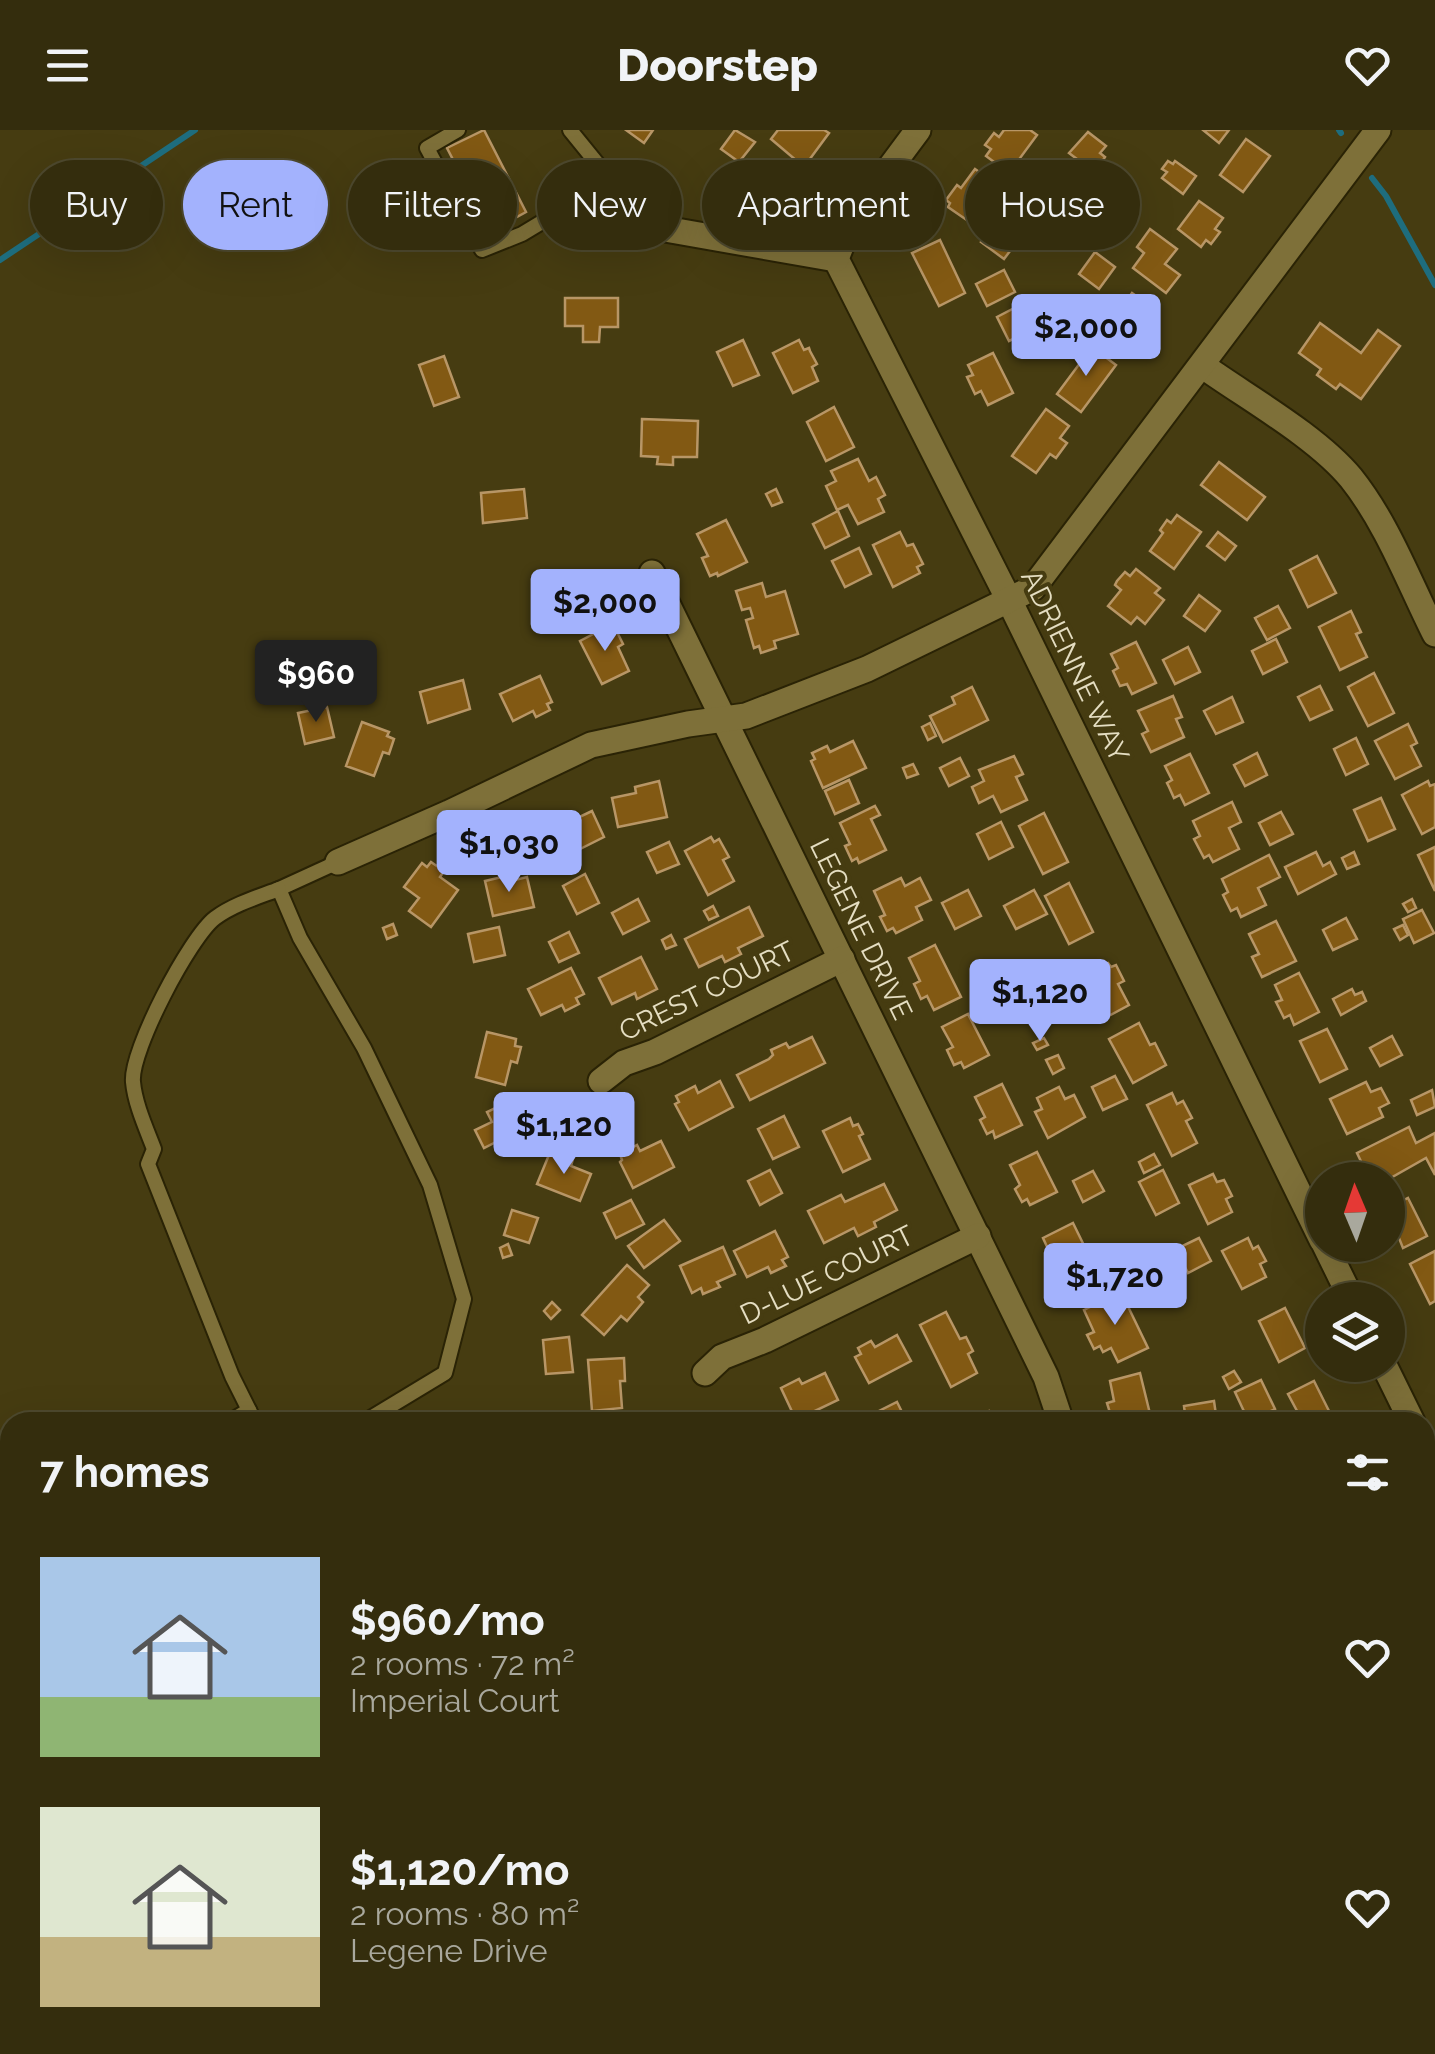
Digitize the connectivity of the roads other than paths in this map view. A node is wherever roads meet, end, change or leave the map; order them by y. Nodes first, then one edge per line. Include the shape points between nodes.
1 (458, 130) edge
2 (570, 130) edge
3 (918, 130) edge
4 (1378, 130) edge
5 (594, 160) edge
6 (537, 225) edge
7 (682, 232) edge
8 (836, 258) junction
9 (1203, 366) junction
10 (652, 573) dead end
11 (1009, 600) junction
12 (1435, 634) edge
13 (724, 718) junction
14 (338, 862) joint
15 (279, 889) junction
16 (842, 959) junction
17 (601, 1081) dead end
18 (1305, 1203) edge
19 (978, 1236) junction
20 (705, 1373) dead end
21 (1392, 1382) edge
22 (250, 1412) edge
23 (381, 1412) edge
24 (1058, 1412) edge
25 (1407, 1412) edge

1 - 6 lane via 427,148 482,250
2 - 5 lane
3 - 8 street via 852,220
4 - 9 street
7 - 8 street
8 - 11 street, ADRIENNE WAY
9 - 11 street via 1051,568
9 - 12 street via 1349,476 1369,502
10 - 13 street, LEGENE DRIVE
11 - 13 street via 867,668 746,716
11 - 18 street, ADRIENNE WAY
13 - 14 street via 592,745
13 - 16 street, LEGENE DRIVE
14 - 15 lane
15 - 22 lane via 222,914 192,944 132,1080 154,1149 148,1164
15 - 23 lane via 430,1185 464,1298 445,1373
16 - 17 street, CREST COURT via 624,1063
16 - 19 street, LEGENE DRIVE
19 - 20 street, D-LUE COURT via 722,1357
19 - 24 street, LEGENE DRIVE
21 - 25 street

